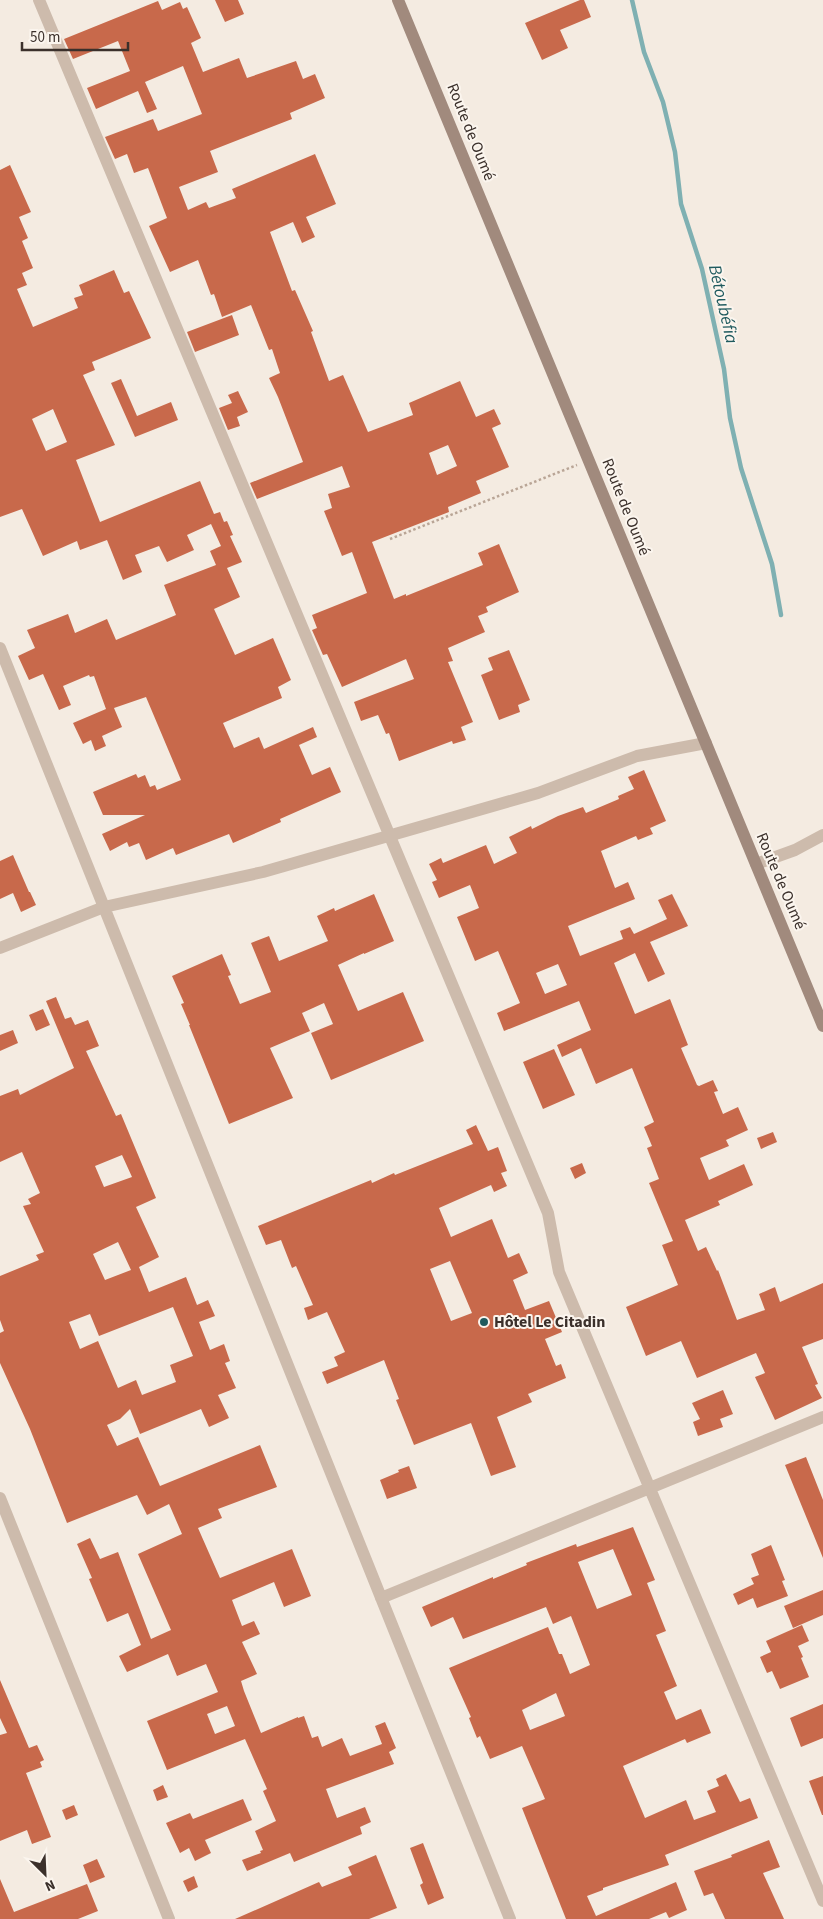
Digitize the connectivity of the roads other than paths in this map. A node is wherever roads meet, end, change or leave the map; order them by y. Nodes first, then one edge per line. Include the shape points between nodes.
1 (39, 0) edge
2 (398, 0) edge
3 (0, 648) edge
4 (706, 743) junction
5 (823, 835) edge
6 (390, 837) junction
7 (756, 864) junction
8 (104, 907) junction
9 (0, 948) edge
10 (823, 1026) edge
11 (823, 1417) edge
12 (650, 1488) junction
13 (0, 1498) edge
14 (381, 1598) junction
15 (823, 1901) edge
16 (169, 1919) edge
17 (510, 1919) edge

1 - 6 street
2 - 4 street, Route de Oumé
3 - 8 street
4 - 6 street via 637,756 538,793
4 - 7 street, Route de Oumé
5 - 7 street via 795,850
6 - 8 street via 262,872
6 - 12 street via 548,1213 559,1272
7 - 10 street, Route de Oumé
8 - 9 street
8 - 14 street
11 - 12 street
12 - 14 street
12 - 15 street
13 - 16 street
14 - 17 street

